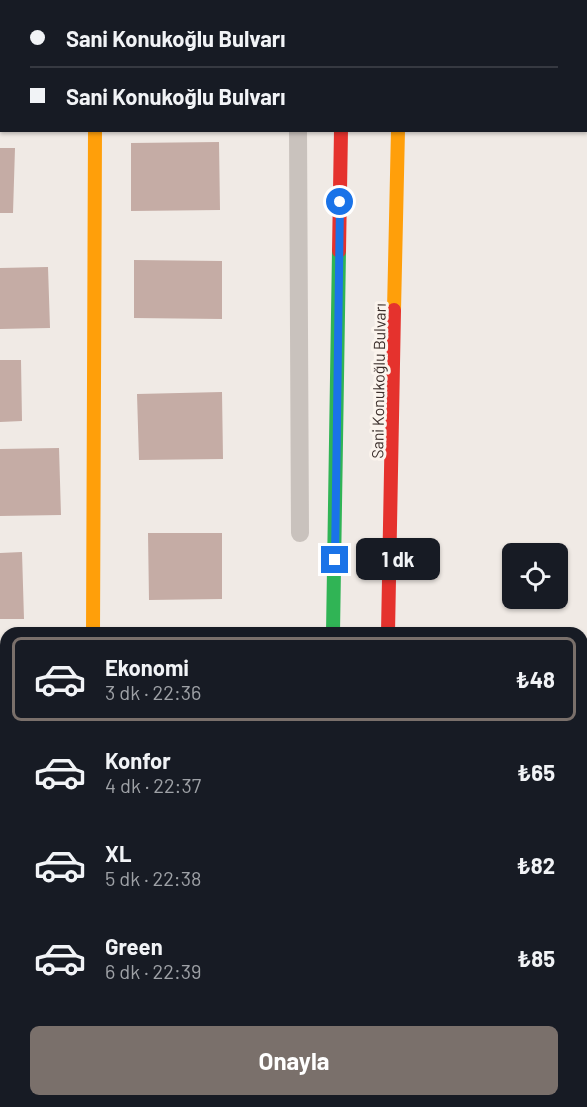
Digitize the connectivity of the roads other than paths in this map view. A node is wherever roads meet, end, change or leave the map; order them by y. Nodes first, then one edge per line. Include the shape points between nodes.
1 (95, 132) edge
2 (297, 132) edge
3 (341, 132) edge
4 (398, 132) edge
5 (300, 532) dead end
6 (93, 627) edge
7 (333, 627) edge
8 (388, 627) edge

1 - 6 main road
2 - 5 street
3 - 7 main road
4 - 8 main road, Sani Konukoğlu Bulvarı

